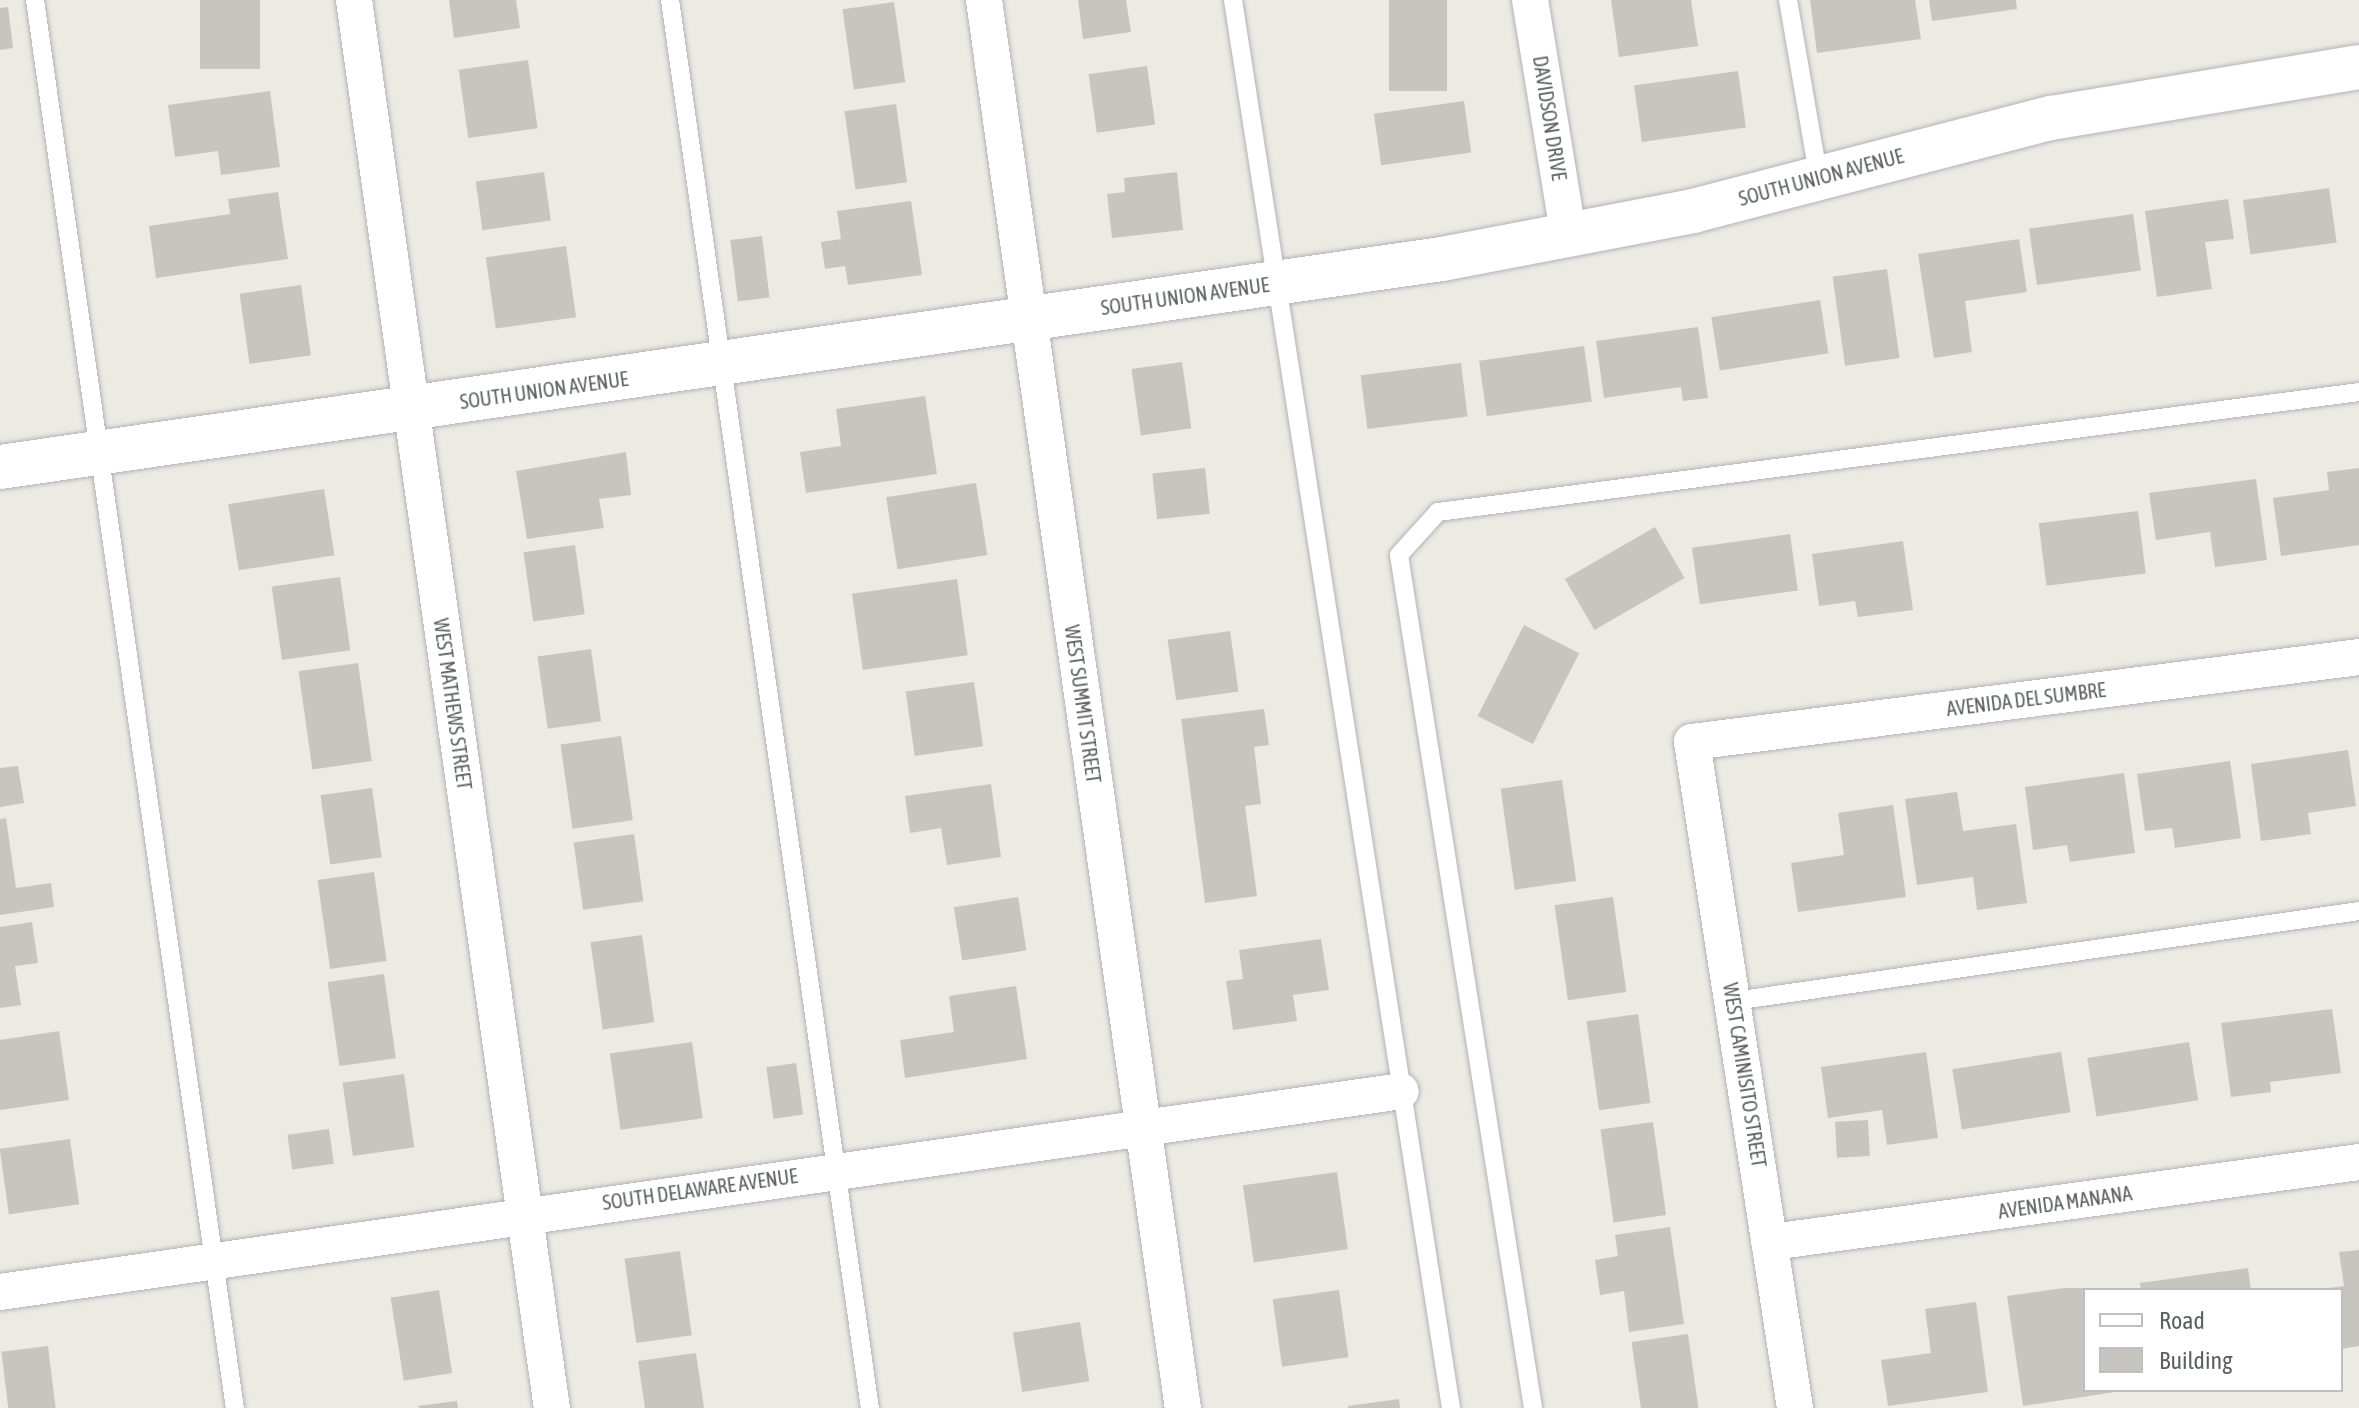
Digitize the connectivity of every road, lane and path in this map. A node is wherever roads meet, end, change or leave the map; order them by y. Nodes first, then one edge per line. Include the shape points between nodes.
1 (35, 0) edge
2 (354, 0) edge
3 (670, 0) edge
4 (984, 0) edge
5 (1233, 0) edge
6 (1530, 0) edge
7 (1788, 0) edge
8 (2359, 67) edge
9 (1819, 179) junction
10 (1569, 237) junction
11 (1278, 283) junction
12 (1029, 318) junction
13 (724, 363) junction
14 (2359, 392) edge
15 (411, 410) junction
16 (97, 454) junction
17 (0, 467) edge
18 (2359, 657) edge
19 (1692, 742) joint
20 (2359, 911) edge
21 (1734, 1001) junction
22 (1401, 1091) junction
23 (1142, 1128) junction
24 (2359, 1162) edge
25 (834, 1170) junction
26 (524, 1214) junction
27 (1772, 1242) junction
28 (214, 1260) junction
29 (0, 1292) edge
30 (235, 1408) edge
31 (552, 1408) edge
32 (870, 1408) edge
33 (1183, 1408) edge
34 (1451, 1408) edge
35 (1533, 1408) edge
36 (1795, 1408) edge

1 - 16 lane
2 - 15 street, WEST MATHEWS STREET
3 - 13 lane
4 - 12 street, WEST SUMMIT STREET
5 - 11 lane
6 - 10 street, DAVIDSON DRIVE
7 - 9 lane
8 - 9 main road, SOUTH UNION AVENUE via 2051,118
9 - 10 main road, SOUTH UNION AVENUE
10 - 11 main road, SOUTH UNION AVENUE
11 - 12 main road, SOUTH UNION AVENUE
11 - 22 lane
12 - 13 main road, SOUTH UNION AVENUE
12 - 23 street, WEST SUMMIT STREET
13 - 15 main road, SOUTH UNION AVENUE
13 - 25 lane
14 - 35 lane via 1438,512 1399,555
15 - 16 main road, SOUTH UNION AVENUE
15 - 26 street, WEST MATHEWS STREET
16 - 17 main road, SOUTH UNION AVENUE
16 - 28 lane
18 - 19 street, AVENIDA DEL SUMBRE
19 - 21 street, WEST CAMINISITO STREET
20 - 21 lane
21 - 27 street, WEST CAMINISITO STREET
22 - 23 street, SOUTH DELAWARE AVENUE
22 - 34 lane
23 - 25 street, SOUTH DELAWARE AVENUE
23 - 33 street, WEST SUMMIT STREET
24 - 27 street, AVENIDA MANANA
25 - 26 street, SOUTH DELAWARE AVENUE
25 - 32 lane
26 - 28 street, SOUTH DELAWARE AVENUE
26 - 31 street, WEST MATHEWS STREET
27 - 36 street, WEST CAMINISITO STREET
28 - 29 street, SOUTH DELAWARE AVENUE
28 - 30 lane

